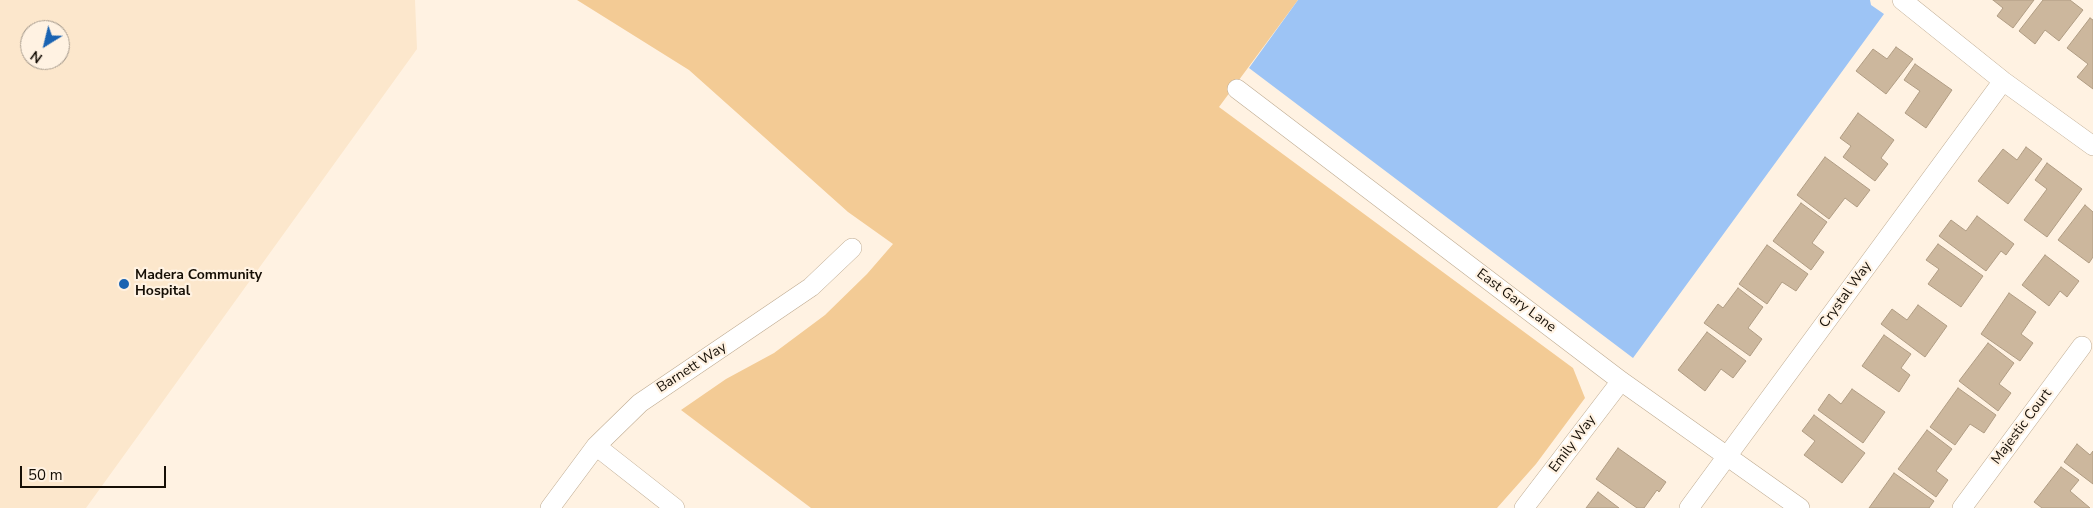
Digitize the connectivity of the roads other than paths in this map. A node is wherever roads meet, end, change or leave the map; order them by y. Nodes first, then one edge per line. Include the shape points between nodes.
1 (1902, 0) edge
2 (2003, 81) junction
3 (1237, 89) dead end
4 (2093, 146) edge
5 (852, 248) dead end
6 (2082, 346) dead end
7 (1621, 381) junction
8 (596, 446) junction
9 (1728, 456) junction
10 (550, 508) edge
11 (675, 508) edge
12 (1524, 508) edge
13 (1689, 508) edge
14 (1800, 508) edge
15 (1962, 508) edge

1 - 2 street
2 - 4 street
2 - 9 street, Crystal Way
3 - 7 street, East Gary Lane
5 - 8 street, Barnett Way via 811,287 640,402
6 - 15 street, Majestic Court
7 - 9 street, East Gary Lane
7 - 12 street, Emily Way
8 - 10 street, Barnett Way
8 - 11 street
9 - 13 street, Crystal Way
9 - 14 street, East Gary Lane

